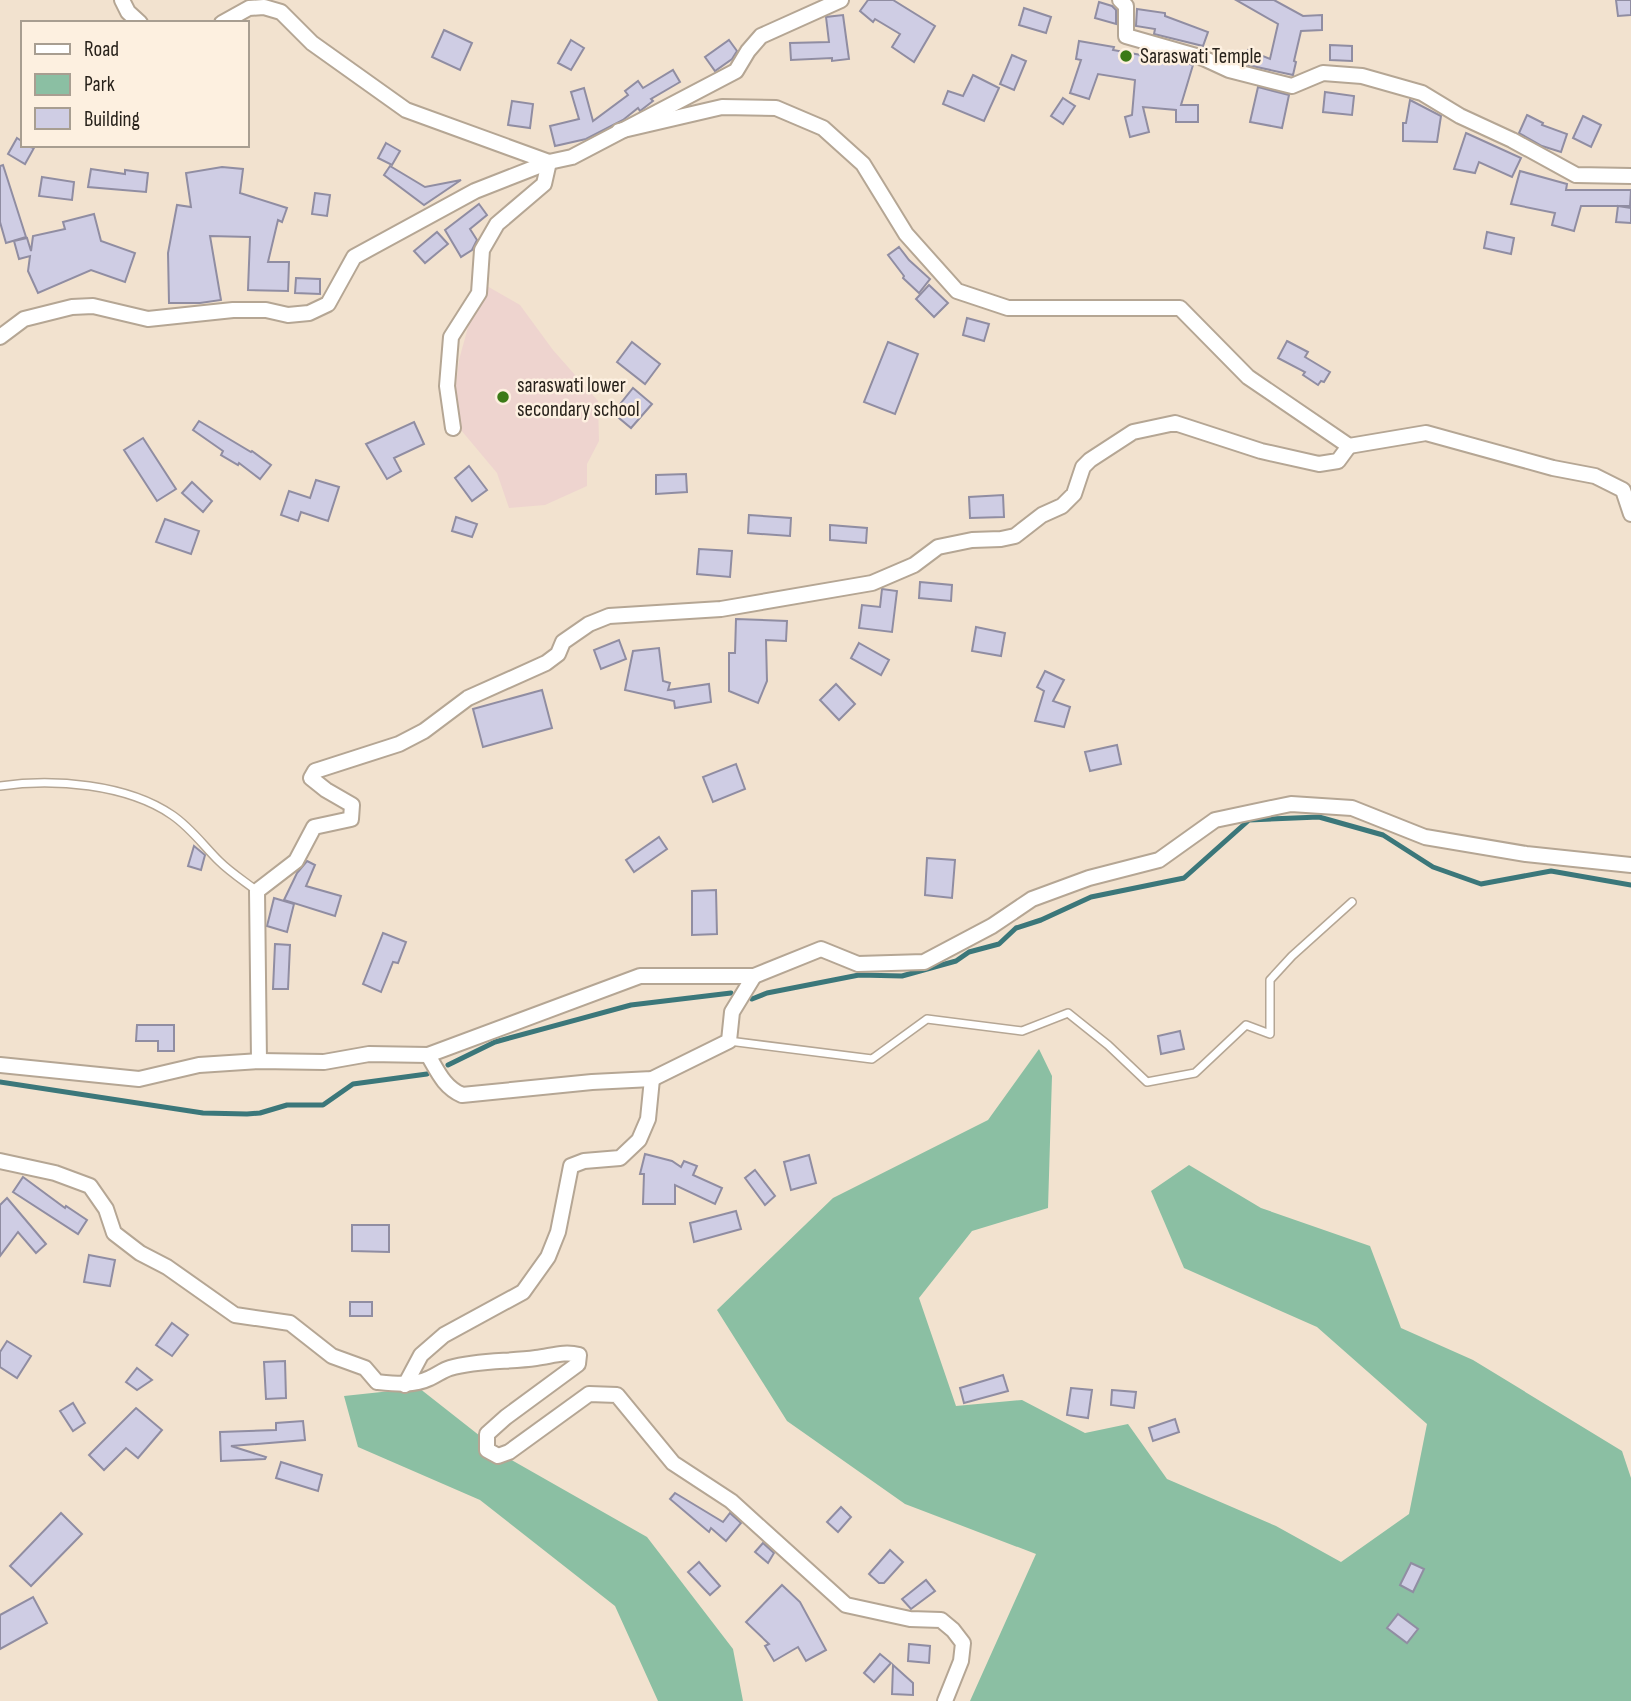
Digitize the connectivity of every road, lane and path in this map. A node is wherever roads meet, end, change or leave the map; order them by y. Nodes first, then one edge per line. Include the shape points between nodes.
1 (122, 0) edge
2 (841, 0) edge
3 (1120, 0) edge
4 (138, 21) edge
5 (226, 21) edge
6 (619, 131) junction
7 (549, 162) junction
8 (1631, 176) edge
9 (0, 337) edge
10 (453, 428) dead end
11 (1349, 446) junction
12 (1631, 514) edge
13 (0, 786) edge
14 (1631, 865) edge
15 (257, 891) junction
16 (1352, 902) dead end
17 (754, 976) junction
18 (729, 1041) junction
19 (428, 1055) junction
20 (259, 1061) junction
21 (0, 1065) edge
22 (652, 1079) junction
23 (0, 1161) edge
24 (405, 1385) junction
25 (945, 1701) edge

1 - 4 street
2 - 6 street via 761,36 736,71
3 - 8 street via 1126,6 1126,36 1293,86 1323,73 1362,76 1422,93 1576,175
5 - 7 street via 249,8 281,12 312,43 407,110
6 - 7 street via 572,157
6 - 11 street via 722,107 776,107 823,128 863,164 906,234 957,291 1008,308 1180,308 1248,377
7 - 9 street via 475,191 354,257 328,304 309,313 233,310 148,318 103,307 72,307 23,320
7 - 10 street via 544,184 497,225 482,250 479,293 452,337 447,386
11 - 12 street via 1426,433 1595,475 1623,490
11 - 15 street via 1338,461 1319,464 1167,424 1133,432 1090,460 1074,494 1015,536 938,547 914,565 872,583 721,609 599,620 563,642 558,654 546,663 468,698 411,738 315,771 312,778 317,784 352,805 351,819 314,827 296,862
13 - 15 lane via 30,781 88,786 147,800 175,817
14 - 17 street via 1526,855 1425,837 1352,808 1291,804 1215,820 1159,860 1032,899 924,962 858,964 821,948
15 - 20 street
16 - 18 lane via 1270,980 1270,1034 1246,1025 1195,1073 1147,1082 1068,1013 1022,1031 927,1019 872,1059
17 - 18 street via 733,1012
17 - 19 street via 640,976
18 - 22 street
19 - 20 street
19 - 22 street via 443,1081 462,1095
20 - 21 street via 199,1065 139,1079
22 - 24 street via 648,1119 639,1140 620,1158 571,1166 558,1231 548,1257 523,1292 444,1335 421,1355
23 - 24 street via 90,1186 106,1209 114,1233 235,1315 290,1323 332,1356 365,1368 377,1382
24 - 25 street via 448,1368 569,1352 579,1355 578,1364 488,1434 487,1450 498,1455 509,1452 589,1394 617,1395 673,1463 731,1502 846,1605 910,1619 941,1620 953,1630 963,1643 961,1661

